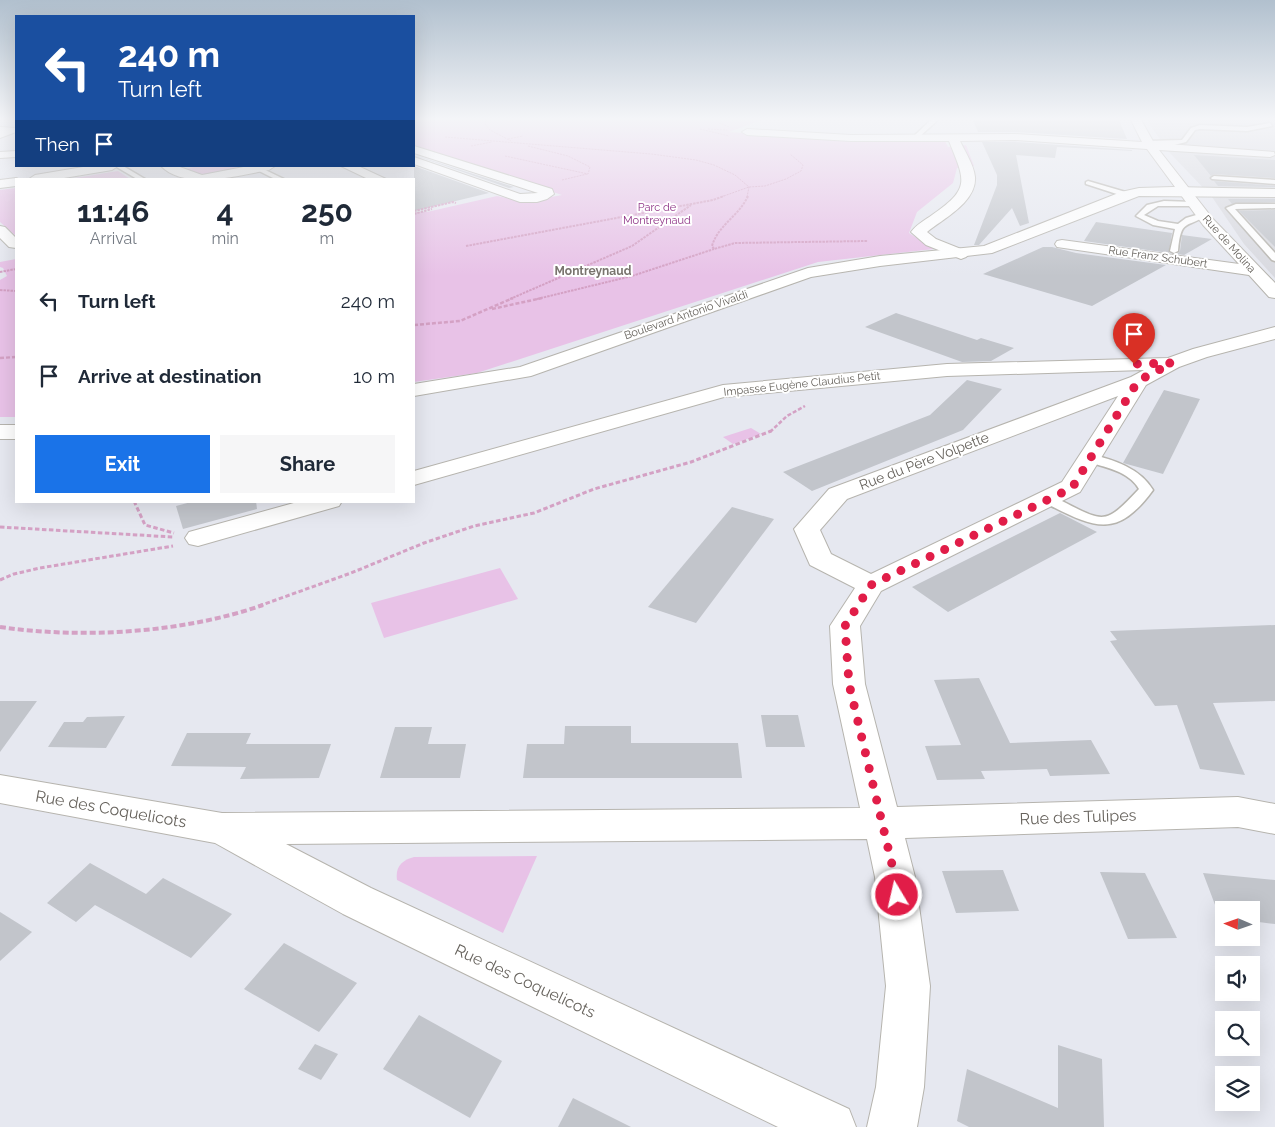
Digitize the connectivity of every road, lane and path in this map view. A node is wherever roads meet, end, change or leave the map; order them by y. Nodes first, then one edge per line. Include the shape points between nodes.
1 (85, 171) edge
2 (126, 171) edge
3 (179, 171) edge
4 (244, 171) edge
5 (268, 171) edge
6 (359, 171) edge
7 (444, 171) edge
8 (481, 171) edge
9 (589, 171) edge
10 (727, 171) edge
11 (800, 171) edge
12 (966, 171) edge
13 (1168, 171) edge
14 (41, 178) edge
15 (140, 178) edge
16 (197, 178) edge
17 (206, 178) edge
18 (280, 178) edge
19 (377, 178) edge
20 (1173, 178) junction
21 (15, 182) edge
22 (555, 182) dead end
23 (1275, 182) edge
24 (1088, 183) dead end
25 (0, 184) edge
26 (1217, 184) junction
27 (749, 187) junction
28 (1239, 192) junction
29 (1275, 193) edge
30 (1126, 194) junction
31 (456, 203) dead end
32 (452, 204) dead end
33 (694, 204) junction
34 (1195, 204) junction
35 (1275, 206) edge
36 (415, 213) edge
37 (415, 213) edge
38 (1179, 226) junction
39 (0, 230) edge
40 (870, 241) dead end
41 (15, 244) edge
42 (1062, 244) dead end
43 (466, 246) dead end
44 (714, 249) junction
45 (1174, 251) dead end
46 (962, 254) junction
47 (1275, 258) edge
48 (15, 269) edge
49 (1253, 271) junction
50 (0, 272) edge
51 (0, 290) edge
52 (15, 291) edge
53 (1275, 294) edge
54 (484, 311) junction
55 (415, 325) edge
56 (1275, 333) edge
57 (15, 357) edge
58 (0, 358) edge
59 (1172, 363) junction
60 (836, 380) junction
61 (1138, 381) junction
62 (415, 390) edge
63 (0, 432) edge
64 (15, 432) edge
65 (1090, 458) junction
66 (415, 478) edge
67 (1048, 499) junction
68 (135, 503) edge
69 (323, 503) edge
70 (0, 527) edge
71 (198, 538) junction
72 (0, 580) edge
73 (871, 585) junction
74 (0, 627) edge
75 (0, 789) edge
76 (1275, 819) edge
77 (881, 823) junction
78 (222, 829) junction
79 (831, 1127) edge
80 (892, 1127) edge

1 - 14 street
2 - 15 lane
3 - 16 street
4 - 17 street
5 - 18 lane
6 - 19 street
7 - 8 street via 513,196 537,198 547,194
9 - 22 path via 588,174
10 - 27 path
11 - 27 path via 765,186
12 - 46 street via 969,177 966,189 948,211 918,232 932,242
13 - 20 street, Rue de Molina
20 - 26 street
20 - 34 street, Rue de Molina
21 - 25 street
23 - 26 lane
24 - 30 lane
26 - 28 street
26 - 34 street via 1195,190
27 - 33 path
27 - 44 path via 734,218 712,240
28 - 29 street
28 - 34 street
30 - 34 street, Boulevard Antonio Vivaldi via 1175,196
30 - 46 street, Boulevard Antonio Vivaldi via 987,250
31 - 36 path
32 - 37 path
33 - 43 path
33 - 54 path via 632,246
34 - 38 lane
34 - 38 lane via 1159,204 1141,212 1140,216 1156,223
34 - 49 street, Rue de Molina
35 - 47 lane via 1230,208
38 - 45 lane
39 - 41 street
40 - 44 path via 736,243
42 - 49 street, Rue Franz Schubert
44 - 54 path via 668,266
46 - 62 street, Boulevard Antonio Vivaldi via 808,273 524,372
48 - 50 path
49 - 53 street, Rue de Molina
51 - 52 path
54 - 55 path via 460,321
56 - 59 street, Rue du Père Volpette
57 - 58 path
59 - 60 street, Impasse Eugène Claudius Petit via 947,370
59 - 61 street, Rue du Père Volpette
60 - 66 street, Impasse Eugène Claudius Petit via 723,391
60 - 74 path via 832,390 787,416 769,433 534,513 474,526 432,540 242,612 171,627 94,632
61 - 65 street
61 - 73 street, Rue du Père Volpette via 838,494 807,529 820,559
63 - 64 street
65 - 67 street via 1072,488
65 - 67 lane via 1130,473 1143,482 1146,490 1114,520 1106,522 1094,520
67 - 73 street
68 - 71 path via 145,525
69 - 71 street
70 - 71 path
71 - 72 path via 183,544 40,568
73 - 77 street via 845,626 849,684
75 - 78 street, Rue des Coquelicots
76 - 77 street, Rue des Tulipes via 1238,812
77 - 78 street, Rue des Coquelicots
77 - 80 street via 895,877 908,986 900,1087
78 - 79 street, Rue des Coquelicots via 357,901

